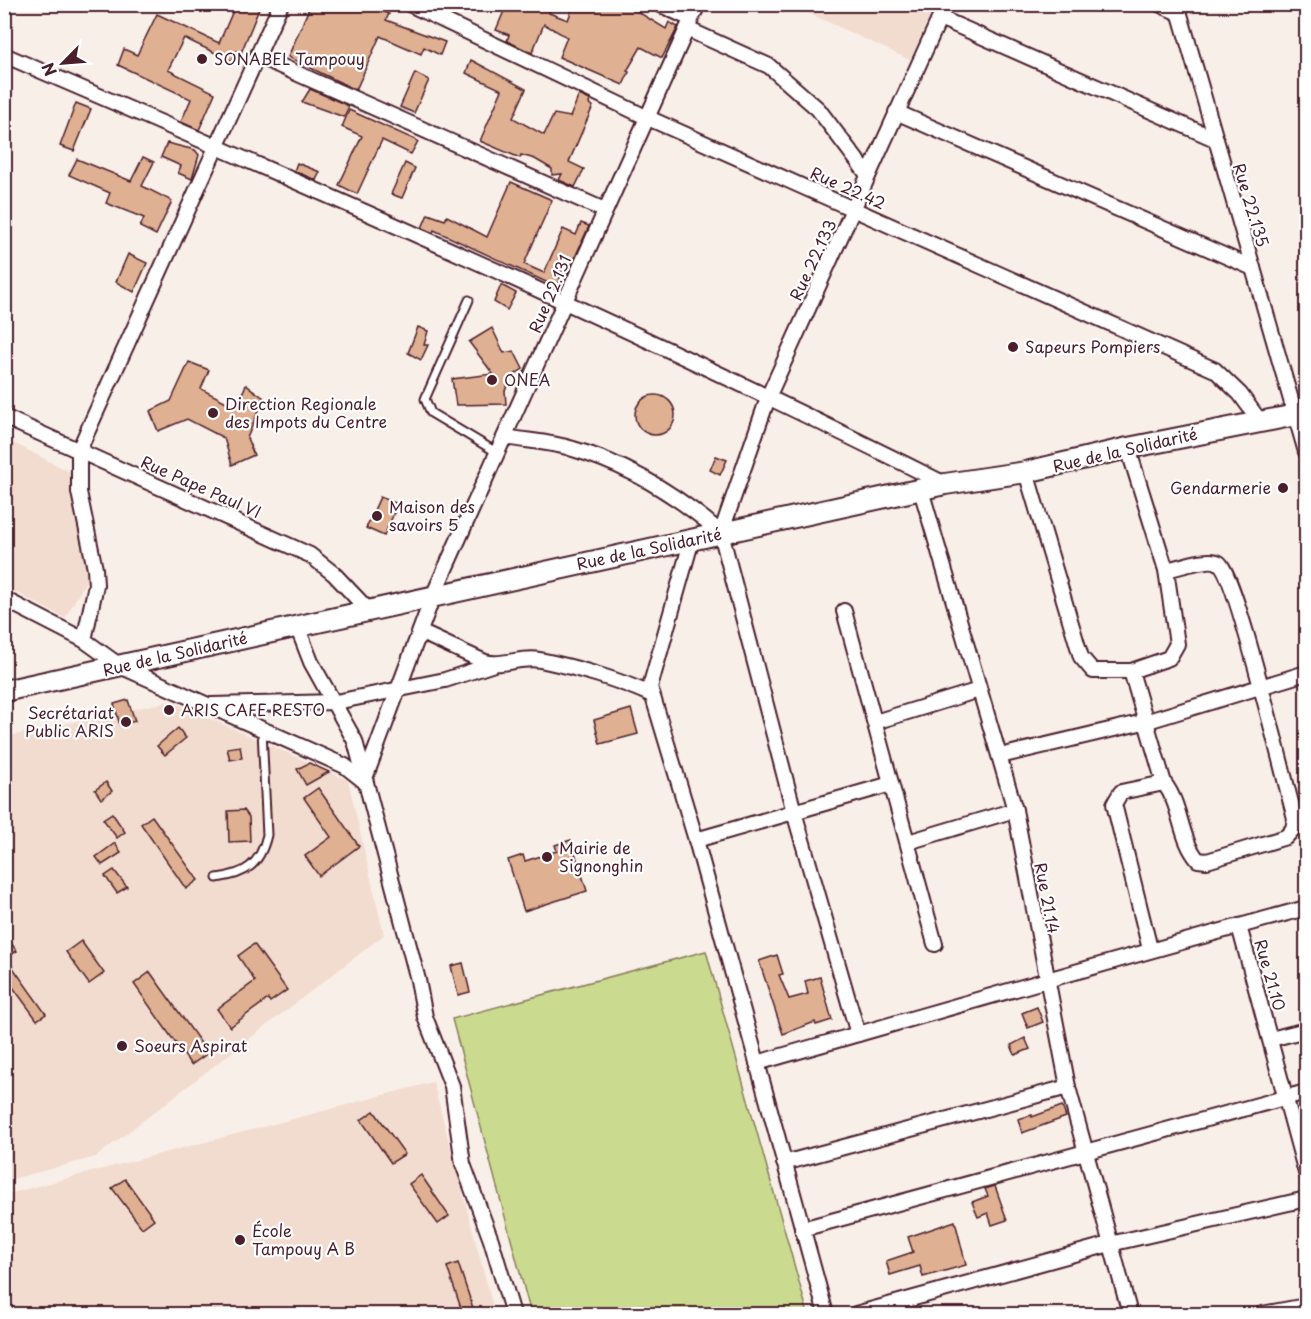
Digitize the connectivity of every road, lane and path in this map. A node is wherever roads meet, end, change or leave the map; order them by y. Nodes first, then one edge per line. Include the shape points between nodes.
1 (281, 4) edge
2 (409, 4) edge
3 (659, 4) edge
4 (698, 4) edge
5 (946, 4) edge
6 (1159, 4) edge
7 (1178, 9) edge
8 (940, 18) junction
9 (689, 24) junction
10 (4, 55) edge
11 (258, 56) junction
12 (896, 112) junction
13 (646, 117) junction
14 (1215, 139) junction
15 (216, 146) junction
16 (868, 175) junction
17 (854, 208) junction
18 (604, 210) junction
19 (1253, 268) junction
20 (469, 300) dead end
21 (565, 303) junction
22 (769, 396) junction
23 (1303, 411) edge
24 (4, 417) edge
25 (1259, 420) junction
26 (505, 437) junction
27 (1128, 448) junction
28 (79, 450) junction
29 (1306, 452) edge
30 (498, 453) junction
31 (1026, 472) junction
32 (945, 484) junction
33 (921, 490) junction
34 (721, 533) junction
35 (692, 539) junction
36 (1166, 570) junction
37 (433, 596) junction
38 (4, 599) edge
39 (368, 610) junction
40 (844, 611) dead end
41 (297, 626) junction
42 (420, 632) junction
43 (84, 640) junction
44 (494, 664) junction
45 (120, 666) junction
46 (1131, 671) junction
47 (1306, 673) edge
48 (1260, 687) junction
49 (399, 690) junction
50 (979, 690) junction
51 (4, 691) edge
52 (652, 695) junction
53 (336, 702) junction
54 (208, 705) junction
55 (1148, 721) junction
56 (875, 723) junction
57 (262, 730) junction
58 (1000, 756) junction
59 (364, 782) junction
60 (1164, 783) junction
61 (891, 784) junction
62 (1014, 810) junction
63 (794, 812) junction
64 (696, 840) junction
65 (908, 842) junction
66 (217, 878) dead end
67 (1306, 908) edge
68 (1239, 926) junction
69 (935, 944) dead end
70 (1150, 949) junction
71 (1048, 981) junction
72 (1306, 1030) edge
73 (858, 1034) junction
74 (1271, 1039) junction
75 (757, 1063) junction
76 (1068, 1087) junction
77 (1306, 1092) edge
78 (1286, 1098) junction
79 (1085, 1152) junction
80 (784, 1163) junction
81 (1306, 1173) edge
82 (1306, 1199) edge
83 (802, 1228) junction
84 (1110, 1244) junction
85 (1306, 1306) edge
86 (513, 1314) edge
87 (826, 1314) edge
88 (856, 1314) edge
89 (1130, 1314) edge
90 (1262, 1314) edge

1 - 11 street
2 - 13 street, Rue 22.42
3 - 9 street
4 - 9 street, Rue 22.131
5 - 8 street, Rue 22.133
6 - 7 street
7 - 14 street, Rue 22.135
8 - 12 street, Rue 22.133
8 - 14 street
9 - 13 street, Rue 22.131
9 - 16 street via 770,66 818,109
10 - 15 street
11 - 15 street
11 - 18 street
12 - 16 street, Rue 22.133
12 - 19 street
13 - 17 street, Rue 22.42
13 - 18 street, Rue 22.131
14 - 19 street, Rue 22.135
15 - 21 street
15 - 28 street
16 - 17 street, Rue 22.133
17 - 22 street, Rue 22.133
17 - 25 street, Rue 22.42 via 1215,370
18 - 21 street, Rue 22.131
19 - 23 street, Rue 22.135
20 - 30 lane via 425,399 431,412
21 - 22 street
21 - 26 street, Rue 22.131
22 - 32 street
22 - 34 street, Rue 22.133
23 - 25 street, Rue de la Solidarité
23 - 29 street, Rue 22.135
24 - 28 street, Rue Pape Paul VI
25 - 27 street, Rue de la Solidarité
26 - 30 street, Rue 22.131
26 - 34 street via 573,448 658,484
27 - 31 street, Rue de la Solidarité
27 - 36 street
28 - 39 street, Rue Pape Paul VI via 310,555
28 - 43 street via 79,492 96,585
30 - 37 street, Rue 22.131
31 - 32 street, Rue de la Solidarité
31 - 46 street via 1081,657 1093,671
32 - 33 street, Rue de la Solidarité
33 - 34 street, Rue de la Solidarité
33 - 50 street, Rue 21.14
34 - 35 street, Rue de la Solidarité
34 - 63 street
35 - 37 street, Rue de la Solidarité
35 - 52 street via 651,676
36 - 46 street via 1177,644 1169,658
36 - 48 street via 1212,560 1220,563 1227,572 1245,626
37 - 39 street, Rue de la Solidarité
37 - 42 street, Rue 22.131
38 - 43 street
39 - 41 street, Rue de la Solidarité
40 - 56 street
41 - 45 street, Rue de la Solidarité
41 - 53 street via 311,662
42 - 44 street via 465,655
42 - 49 street, Rue 22.131
43 - 45 street
44 - 49 street
44 - 52 street via 539,660 628,684
45 - 51 street, Rue de la Solidarité
45 - 54 street
46 - 55 street
47 - 48 street
48 - 55 street
48 - 60 street via 1295,818 1293,830 1286,837 1207,861 1198,860 1190,849 1174,796
49 - 53 street
49 - 59 street, Rue 22.131
50 - 56 street
50 - 58 street, Rue 21.14
52 - 64 street
53 - 54 street
53 - 59 street via 355,741
54 - 57 street
55 - 58 street
55 - 60 street
56 - 61 street
57 - 59 street via 345,766
57 - 66 lane via 267,836 263,850 254,866
58 - 62 street, Rue 21.14
59 - 86 street via 418,980 424,1017 452,1086 463,1164
60 - 70 street via 1121,792 1114,804
61 - 63 street
61 - 65 street
62 - 65 street
62 - 71 street, Rue 21.14
63 - 64 street
63 - 73 street
64 - 75 street
65 - 69 street
67 - 68 street
68 - 70 street
68 - 74 street, Rue 21.10
70 - 71 street
71 - 73 street
71 - 76 street, Rue 21.14
72 - 74 street
73 - 75 street
74 - 78 street, Rue 21.10
75 - 80 street
76 - 79 street, Rue 21.14
76 - 80 street
77 - 78 street
78 - 79 street
78 - 81 street, Rue 21.10
79 - 83 street
79 - 84 street, Rue 21.14
80 - 83 street
82 - 84 street
83 - 87 street
84 - 88 street
84 - 89 street, Rue 21.14
85 - 90 street

